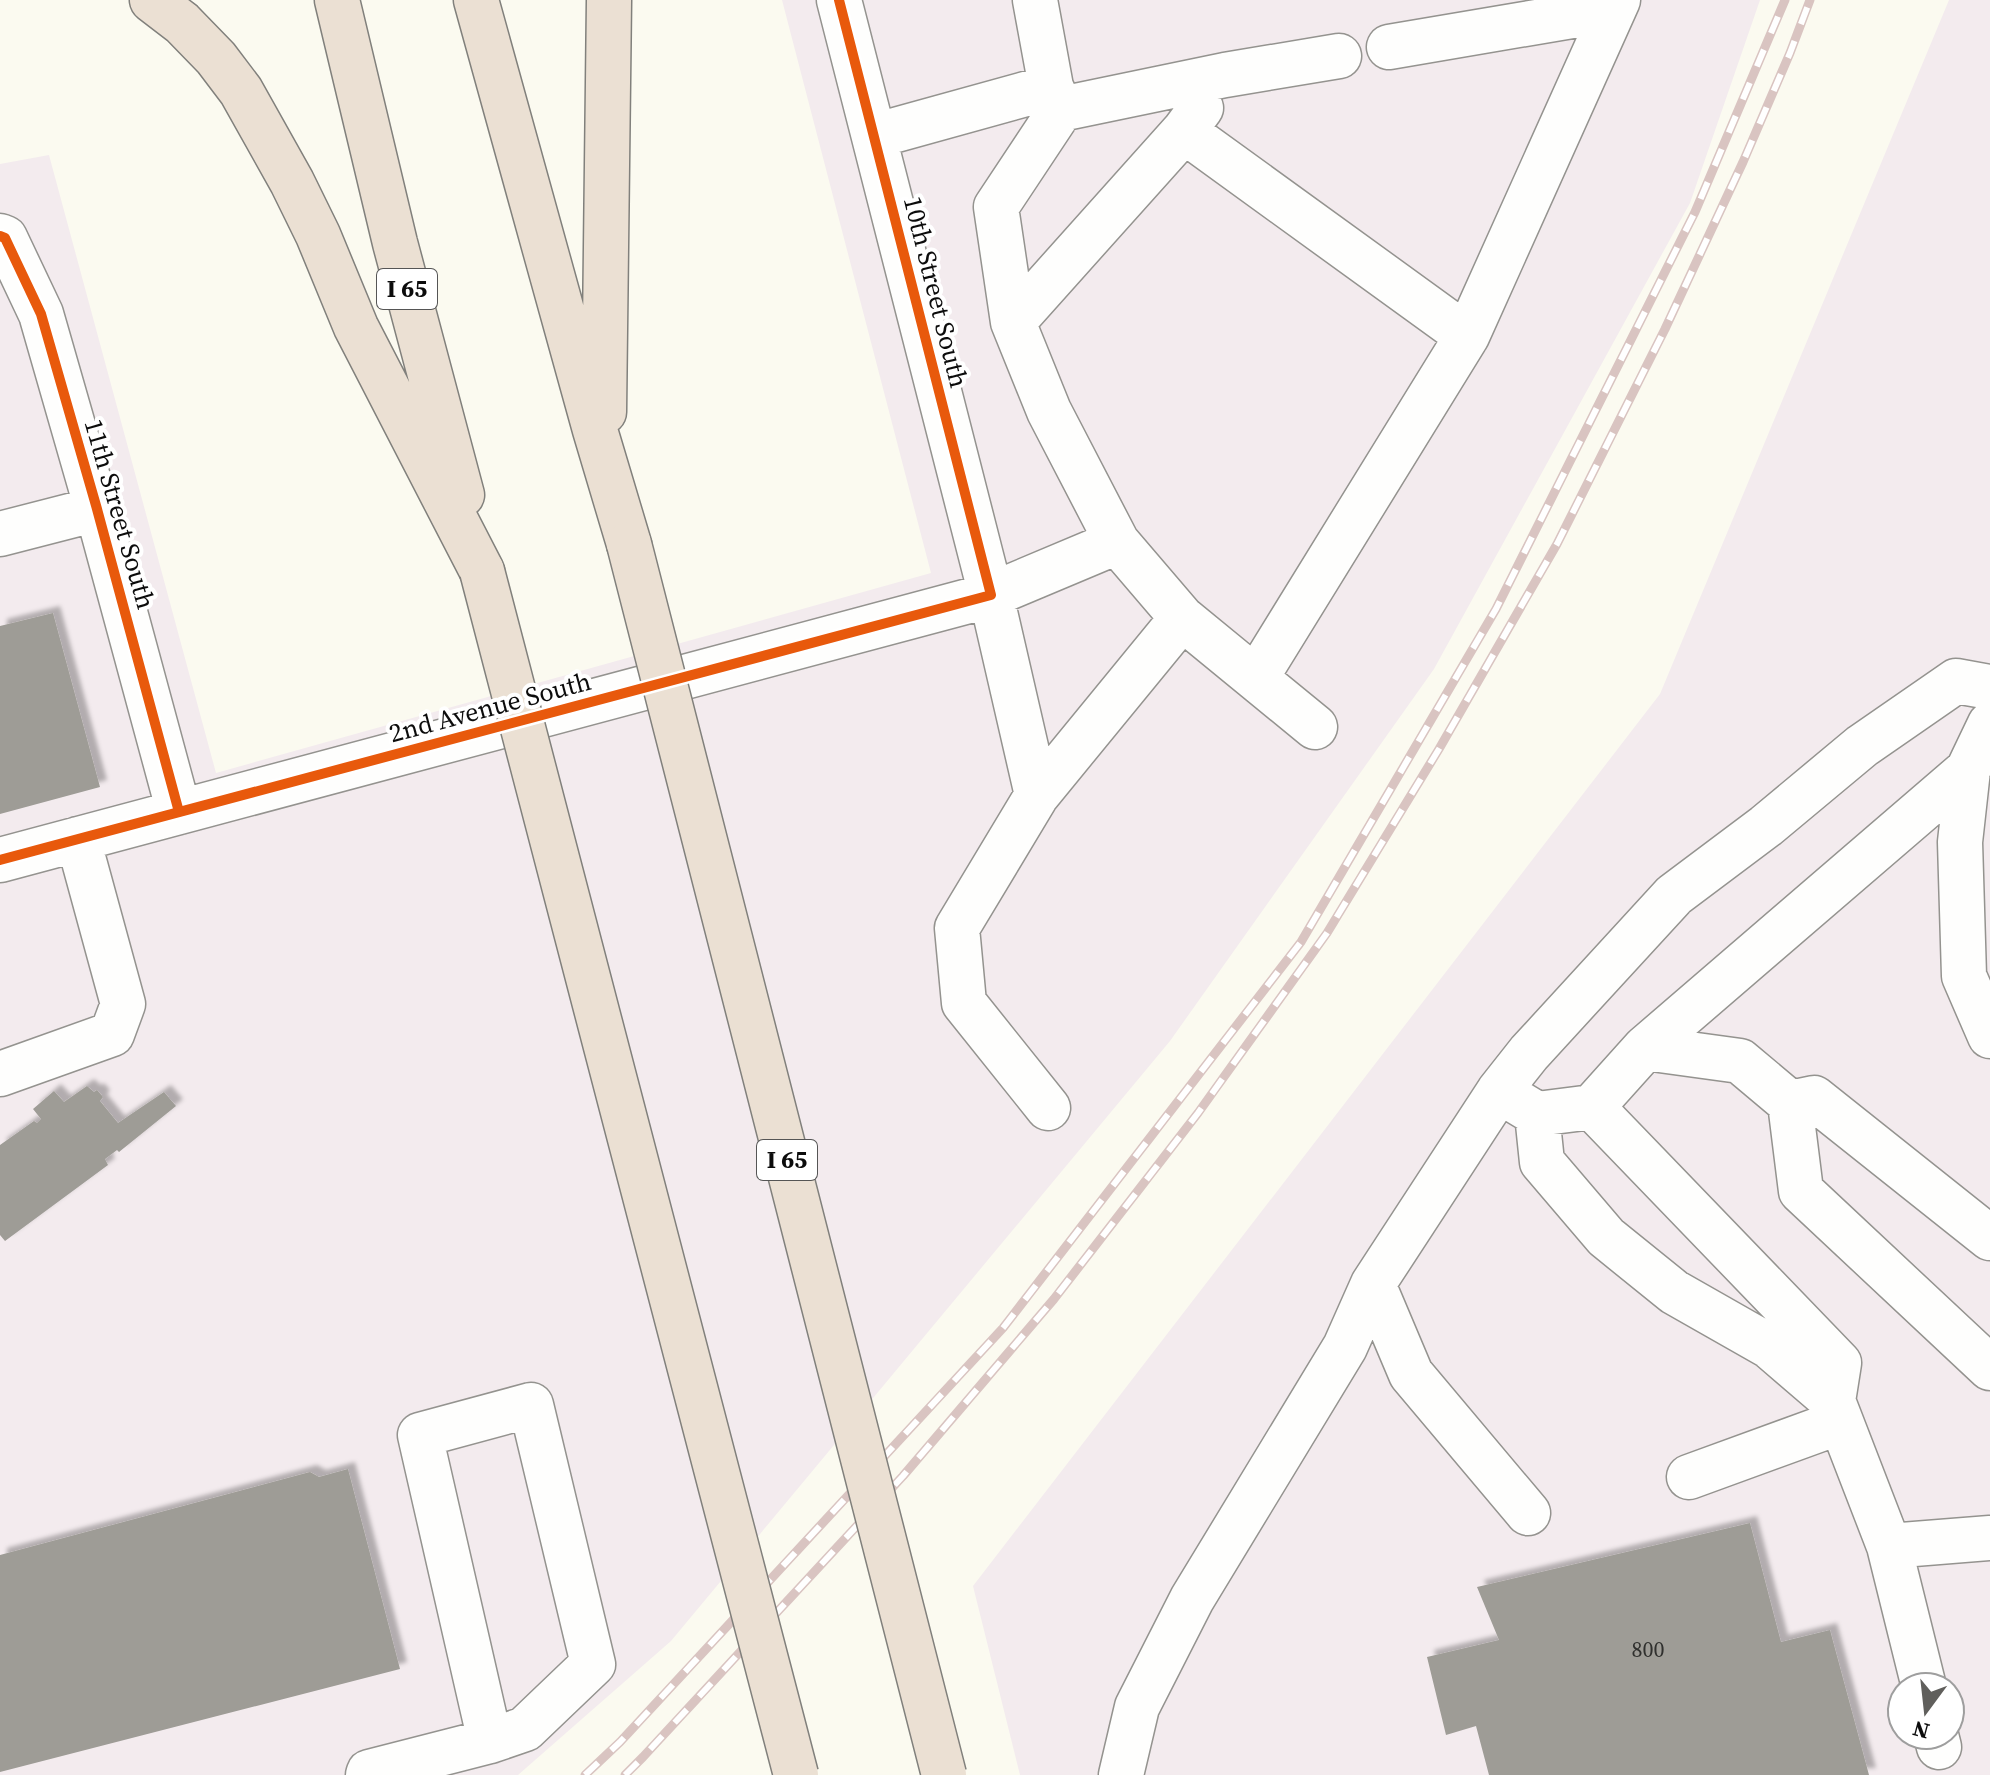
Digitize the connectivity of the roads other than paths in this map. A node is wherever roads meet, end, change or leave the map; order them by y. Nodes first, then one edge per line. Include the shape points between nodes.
1 (152, 0) edge
2 (337, 0) edge
3 (476, 0) edge
4 (609, 0) edge
5 (839, 0) edge
6 (1035, 0) edge
7 (1616, 4) edge
8 (1389, 47) dead end
9 (1339, 56) dead end
10 (1225, 75) junction
11 (1056, 98) junction
12 (1184, 131) junction
13 (874, 136) junction
14 (0, 236) edge
15 (1013, 322) junction
16 (1467, 336) junction
17 (604, 462) junction
18 (97, 509) junction
19 (0, 534) edge
20 (1117, 542) junction
21 (482, 571) junction
22 (991, 595) junction
23 (1182, 618) junction
24 (1256, 678) junction
25 (1990, 687) edge
26 (1990, 724) edge
27 (1315, 727) dead end
28 (1968, 770) junction
29 (1037, 795) junction
30 (179, 812) junction
31 (78, 839) junction
32 (0, 860) edge
33 (1990, 1036) edge
34 (1645, 1048) junction
35 (0, 1074) edge
36 (1499, 1091) junction
37 (1790, 1103) junction
38 (1592, 1107) junction
39 (1048, 1108) dead end
40 (1537, 1114) junction
41 (1990, 1238) edge
42 (1373, 1284) junction
43 (1990, 1368) edge
44 (1836, 1412) junction
45 (1689, 1477) dead end
46 (1528, 1513) dead end
47 (1990, 1538) edge
48 (1889, 1546) junction
49 (1920, 1671) edge
50 (490, 1741) junction
51 (368, 1775) edge
52 (796, 1775) edge
53 (944, 1775) edge
54 (1121, 1775) edge

1 - 21 highway via 182,23 241,91 292,182 356,327
2 - 21 highway, I 65
3 - 17 highway, I 65
4 - 17 highway
5 - 13 street, 10th Street South
6 - 11 street
7 - 8 street
7 - 16 street
9 - 10 street
10 - 11 street
10 - 12 street
11 - 13 street
11 - 15 street via 996,207
12 - 15 street
12 - 16 street
13 - 22 street, 10th Street South
14 - 18 street, 11th Street South via 41,314
15 - 20 street via 1049,411
16 - 24 street
17 - 53 highway, I 65, bridge
18 - 19 street
18 - 30 street, 11th Street South
20 - 22 street, 2nd Avenue South
20 - 23 street
21 - 52 highway, I 65, bridge
22 - 29 street, 10th Street South
22 - 30 street, 2nd Avenue South
23 - 24 street
23 - 29 street
24 - 27 street
25 - 36 street via 1956,681 1862,746 1674,895
26 - 28 street
28 - 33 street via 1960,842 1964,976
28 - 34 street
29 - 39 street via 957,928 964,1003
30 - 31 street, 2nd Avenue South
31 - 32 street, 2nd Avenue South
31 - 35 street via 123,1004 119,1019 112,1034
34 - 37 street via 1740,1061
34 - 38 street
36 - 40 street
36 - 42 street
37 - 41 street via 1814,1098
37 - 43 street via 1801,1191
38 - 40 street
38 - 44 street via 1839,1363
40 - 44 street via 1542,1162 1606,1237 1674,1292 1769,1346
42 - 46 street via 1411,1374
42 - 54 street via 1345,1347 1185,1612 1137,1707
44 - 45 street
44 - 48 street
47 - 48 street
48 - 49 street
50 - 50 street via 420,1435 531,1405 593,1664 525,1729
50 - 51 street

